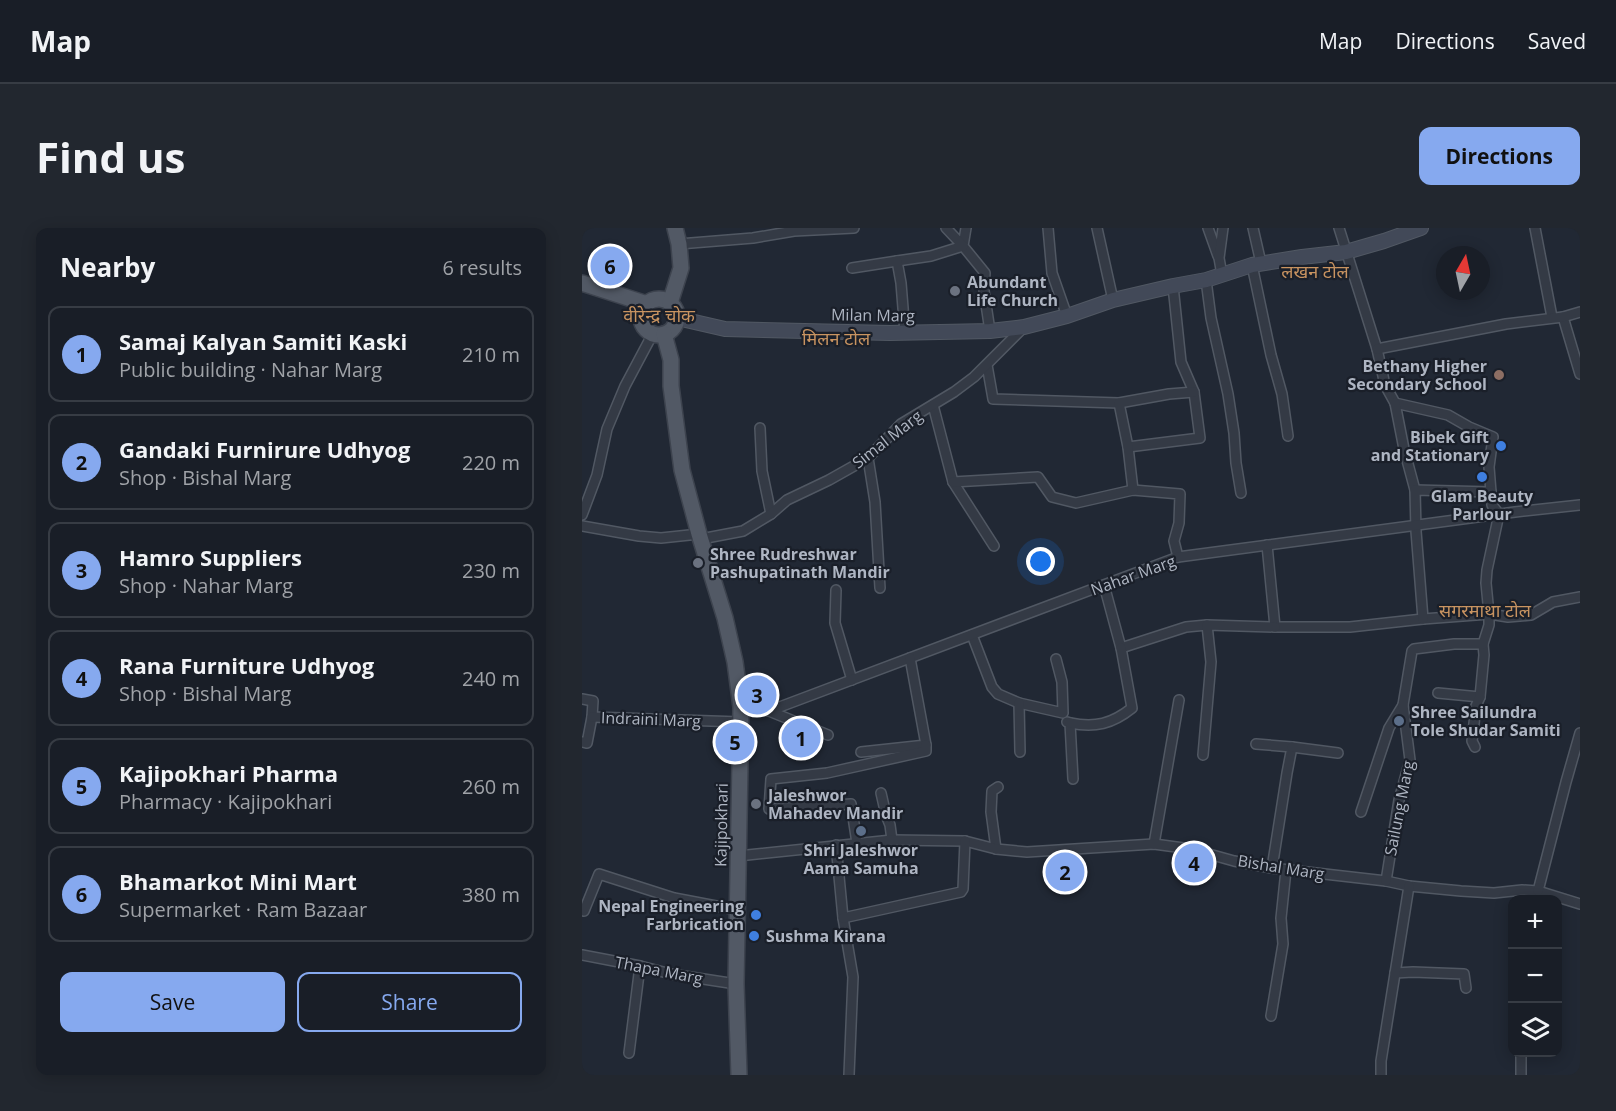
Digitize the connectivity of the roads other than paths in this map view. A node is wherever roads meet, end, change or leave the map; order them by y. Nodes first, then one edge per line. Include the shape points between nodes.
1 (675, 228) edge
2 (855, 228) edge
3 (946, 228) edge
4 (966, 228) edge
5 (1048, 228) edge
6 (1098, 228) edge
7 (1208, 228) edge
8 (1223, 228) edge
9 (1253, 228) edge
10 (1339, 228) edge
11 (1420, 228) edge
12 (1535, 228) edge
13 (678, 244) junction
14 (963, 246) junction
15 (1346, 252) junction
16 (1219, 258) junction
17 (897, 261) junction
18 (1257, 264) junction
19 (852, 268) dead end
20 (1222, 275) junction
21 (1206, 280) junction
22 (582, 283) edge
23 (1173, 286) junction
24 (1113, 300) junction
25 (670, 303) junction
26 (647, 304) junction
27 (1580, 312) edge
28 (1067, 316) junction
29 (1563, 316) junction
30 (1552, 317) junction
31 (677, 318) junction
32 (1024, 327) junction
33 (990, 331) junction
34 (657, 333) junction
35 (905, 333) junction
36 (1377, 349) junction
37 (987, 365) junction
38 (1580, 374) edge
39 (1194, 392) junction
40 (1119, 403) junction
41 (1395, 403) junction
42 (933, 405) junction
43 (760, 428) dead end
44 (1288, 436) dead end
45 (1128, 447) junction
46 (868, 458) junction
47 (953, 482) junction
48 (1133, 490) junction
49 (1416, 490) junction
50 (1491, 492) junction
51 (1241, 493) dead end
52 (1580, 505) edge
53 (771, 514) junction
54 (582, 515) edge
55 (1499, 517) junction
56 (582, 526) edge
57 (1417, 528) junction
58 (700, 537) junction
59 (1267, 545) junction
60 (994, 546) dead end
61 (1178, 557) junction
62 (1104, 585) junction
63 (880, 588) dead end
64 (836, 590) dead end
65 (1580, 597) edge
66 (1489, 614) junction
67 (1423, 619) junction
68 (1207, 625) junction
69 (1275, 627) junction
70 (972, 635) junction
71 (1483, 644) junction
72 (1121, 648) junction
73 (909, 658) junction
74 (1056, 659) dead end
75 (852, 680) junction
76 (1438, 693) dead end
77 (1480, 697) junction
78 (582, 699) edge
79 (1179, 700) dead end
80 (1019, 703) junction
81 (1403, 705) junction
82 (769, 711) junction
83 (1063, 712) junction
84 (741, 714) junction
85 (592, 717) junction
86 (1070, 723) junction
87 (1580, 733) edge
88 (828, 735) dead end
89 (582, 742) edge
90 (1256, 744) dead end
91 (926, 745) junction
92 (1292, 747) junction
93 (1475, 747) dead end
94 (861, 752) dead end
95 (1020, 752) dead end
96 (1338, 753) dead end
97 (1203, 755) dead end
98 (1073, 779) dead end
99 (998, 787) dead end
100 (881, 793) dead end
101 (1361, 812) dead end
102 (892, 840) junction
103 (965, 841) junction
104 (857, 843) junction
105 (1154, 844) junction
106 (836, 845) junction
107 (996, 849) junction
108 (738, 856) junction
109 (1272, 868) junction
110 (1286, 870) junction
111 (1386, 881) junction
112 (1409, 886) junction
113 (1538, 891) junction
114 (1548, 895) edge
115 (1562, 900) edge
116 (1580, 904) edge
117 (737, 910) junction
118 (584, 911) dead end
119 (843, 918) junction
120 (582, 955) edge
121 (640, 966) junction
122 (1395, 973) junction
123 (736, 984) junction
124 (1466, 988) dead end
125 (1271, 1016) dead end
126 (629, 1053) dead end
127 (1521, 1057) edge
128 (739, 1075) edge
129 (849, 1075) edge
130 (1381, 1075) edge
131 (1521, 1075) edge

1 - 13 main road
2 - 13 street
3 - 14 street
4 - 14 street
5 - 28 street via 1052,273
6 - 24 street
7 - 16 street
8 - 16 street
9 - 18 street
10 - 15 street
11 - 15 main road, Milan Marg
12 - 30 street
13 - 25 main road via 681,268
14 - 17 street
14 - 33 street via 985,273
15 - 18 main road, Milan Marg
15 - 36 street
16 - 20 street
17 - 19 street
17 - 35 street
18 - 20 main road, Milan Marg
18 - 44 street
20 - 21 main road, Milan Marg
21 - 23 main road, Milan Marg
21 - 51 street via 1228,394
22 - 26 main road
23 - 24 main road, Milan Marg
23 - 39 street via 1181,362
24 - 28 main road, Milan Marg
25 - 26 main road via 658,299
25 - 31 main road
26 - 34 main road via 641,318 645,328
27 - 29 street
28 - 32 main road, Milan Marg
29 - 30 street
29 - 38 street
30 - 36 street
31 - 34 main road via 673,328
31 - 35 main road, Milan Marg via 725,329
32 - 33 main road, Milan Marg
32 - 37 street, Simal Marg
33 - 35 main road, Milan Marg
34 - 54 street via 625,386
34 - 58 main road, Kajipokhari via 671,360 682,470
36 - 41 street via 1385,385
37 - 40 street via 993,399
37 - 42 street, Simal Marg
39 - 40 street
39 - 45 street via 1200,438
40 - 45 street
41 - 49 street
41 - 50 street via 1448,415 1493,436
42 - 46 street, Simal Marg via 901,424
42 - 47 street
43 - 53 street via 762,471
45 - 48 street
46 - 53 street, Simal Marg via 787,500
46 - 63 street
47 - 48 street via 1038,477 1052,497 1076,503
47 - 60 street
48 - 61 street via 1180,494 1174,541
49 - 50 street
49 - 57 street
50 - 55 street via 1492,505
52 - 55 street, Nahar Marg
53 - 58 street, Simal Marg via 743,531
55 - 57 street, Nahar Marg
55 - 66 street via 1486,576
56 - 58 street, Simal Marg via 639,536
57 - 59 street, Nahar Marg
57 - 67 street
58 - 84 main road, Kajipokhari via 725,618
59 - 61 street, Nahar Marg
59 - 69 street
61 - 62 street, Nahar Marg
62 - 70 street, Nahar Marg
62 - 72 street
64 - 75 street via 835,623
65 - 66 street via 1553,602 1531,615
66 - 67 street
66 - 71 street
67 - 69 street via 1350,627
68 - 69 street
68 - 72 street via 1186,627
68 - 97 street via 1211,662
70 - 73 street, Nahar Marg
70 - 80 street via 992,687
71 - 77 street
71 - 81 street, Sailung Marg via 1413,650
72 - 86 street via 1132,708 1119,718 1100,724
73 - 75 street, Nahar Marg
73 - 91 street
74 - 83 street
75 - 82 street, Nahar Marg
76 - 77 street
77 - 93 street via 1472,741
78 - 85 street via 593,701
79 - 105 street
80 - 83 street
80 - 95 street
81 - 101 street via 1389,728
81 - 111 street, Sailung Marg via 1410,760 1399,800
82 - 84 street, Nahar Marg
82 - 88 street
83 - 86 street via 1064,720
84 - 85 street, Indraini Marg
84 - 108 main road, Kajipokhari
85 - 89 street, Indraini Marg via 587,743
86 - 98 street
87 - 113 street
90 - 92 street
91 - 94 street
91 - 104 street via 926,751 863,766 771,779 769,809 851,804
92 - 96 street
92 - 109 street
99 - 107 street via 992,791 991,812
100 - 102 street
102 - 103 street, Bishal Marg
102 - 104 street, Bishal Marg
103 - 107 street, Bishal Marg
103 - 119 street via 961,892
104 - 106 street, Bishal Marg
105 - 107 street, Bishal Marg via 1027,852
105 - 109 street, Bishal Marg
106 - 108 street, Bishal Marg
106 - 119 street
108 - 117 main road, Kajipokhari
109 - 110 street, Bishal Marg
110 - 111 street, Bishal Marg
110 - 125 street via 1281,918 1283,944
111 - 112 street, Bishal Marg
112 - 113 street, Bishal Marg via 1494,893
112 - 122 street
113 - 114 street
115 - 116 street
117 - 118 street via 674,898 599,874
117 - 123 main road, Kajipokhari
119 - 129 street via 853,976
120 - 121 street, Thapa Marg
121 - 123 street, Thapa Marg via 671,975
121 - 126 street
122 - 124 street via 1464,974
122 - 130 street
123 - 128 main road, Kajipokhari
127 - 131 street

